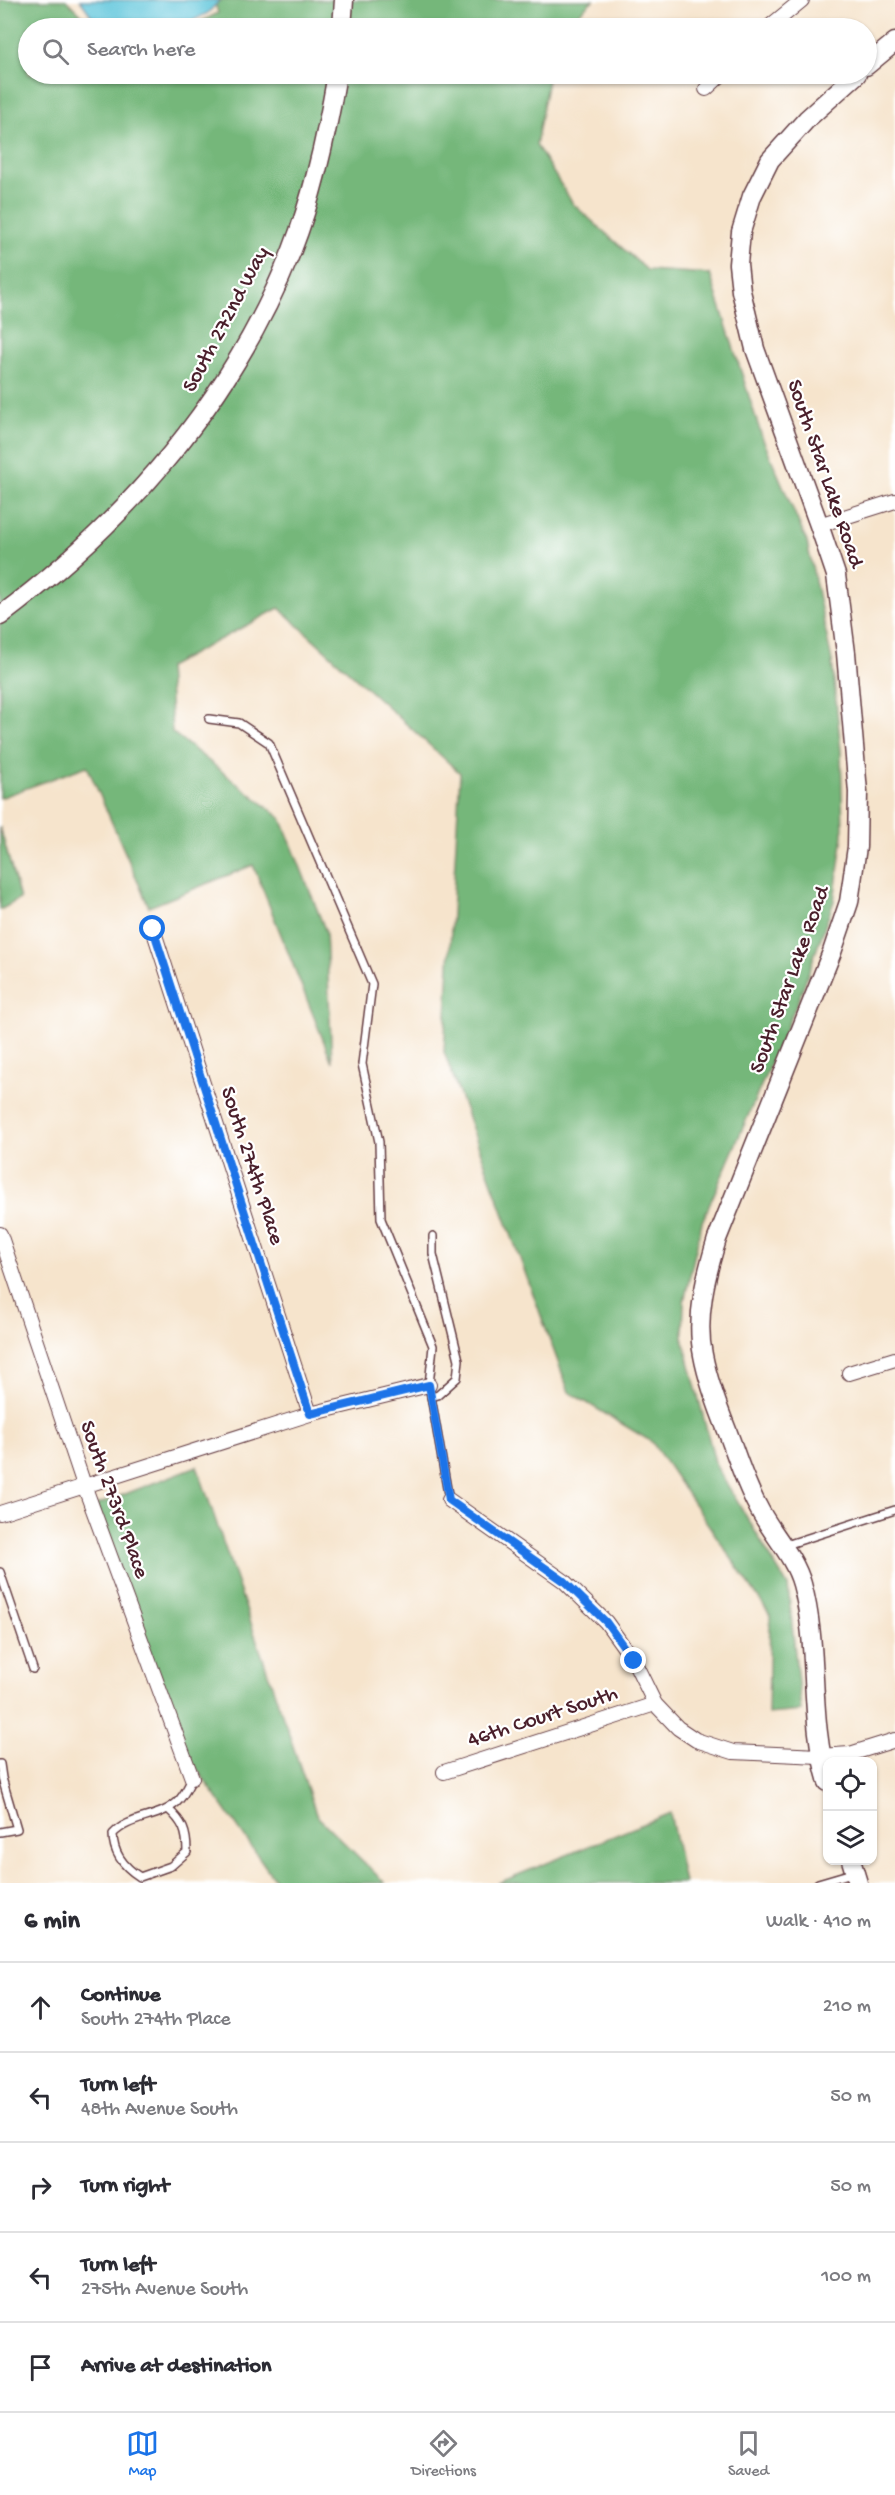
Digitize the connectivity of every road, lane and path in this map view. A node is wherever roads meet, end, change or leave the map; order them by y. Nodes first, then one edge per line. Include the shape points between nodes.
1 (344, 0) edge
2 (802, 0) edge
3 (343, 18) edge
4 (780, 18) edge
5 (895, 42) edge
6 (877, 57) edge
7 (334, 84) edge
8 (711, 84) edge
9 (846, 84) edge
10 (706, 89) dead end
11 (895, 501) edge
12 (819, 525) junction
13 (0, 616) edge
14 (209, 719) dead end
15 (153, 929) dead end
16 (0, 1234) edge
17 (433, 1236) dead end
18 (895, 1359) edge
19 (849, 1373) dead end
20 (430, 1391) junction
21 (310, 1414) junction
22 (84, 1485) junction
23 (449, 1500) joint
24 (895, 1510) edge
25 (0, 1513) edge
26 (783, 1546) junction
27 (0, 1572) edge
28 (33, 1669) dead end
29 (655, 1704) junction
30 (895, 1740) edge
31 (819, 1756) junction
32 (0, 1764) edge
33 (823, 1768) edge
34 (444, 1772) dead end
35 (192, 1778) joint
36 (168, 1809) junction
37 (0, 1832) edge
38 (855, 1872) edge
39 (818, 1883) edge

1 - 3 street
2 - 4 street
5 - 6 street
7 - 13 street, South 272nd Way via 322,151 293,248 275,291 229,375 206,411 139,492 68,562
8 - 10 street
9 - 12 street, South Star Lake Road via 770,160 747,208 739,247 741,291 754,350
11 - 12 street
12 - 26 street, South Star Lake Road via 837,586 858,792 857,847 849,902 717,1239 701,1314 702,1353 711,1388 757,1506
14 - 20 lane via 239,723 269,743 372,984 362,1064 379,1142 381,1219 433,1346
15 - 21 street, South 274th Place
16 - 22 street, South 273rd Place
17 - 20 lane via 433,1254 459,1360 457,1378 438,1395
18 - 19 street
20 - 21 street
20 - 23 lane
21 - 22 street
22 - 25 street
22 - 35 street, South 273rd Place
23 - 29 street via 564,1581 606,1622 634,1661
24 - 26 lane
26 - 31 street, South Star Lake Road via 801,1581 810,1618
27 - 28 lane
29 - 31 street via 678,1728 716,1748 753,1754
29 - 34 street, 46th Court South
30 - 31 street via 850,1754
31 - 33 street, South Star Lake Road
32 - 37 lane via 17,1829
35 - 36 lane via 180,1799
36 - 36 lane via 119,1827 113,1834 119,1858 140,1877 171,1866 187,1852 187,1834
38 - 39 lane

